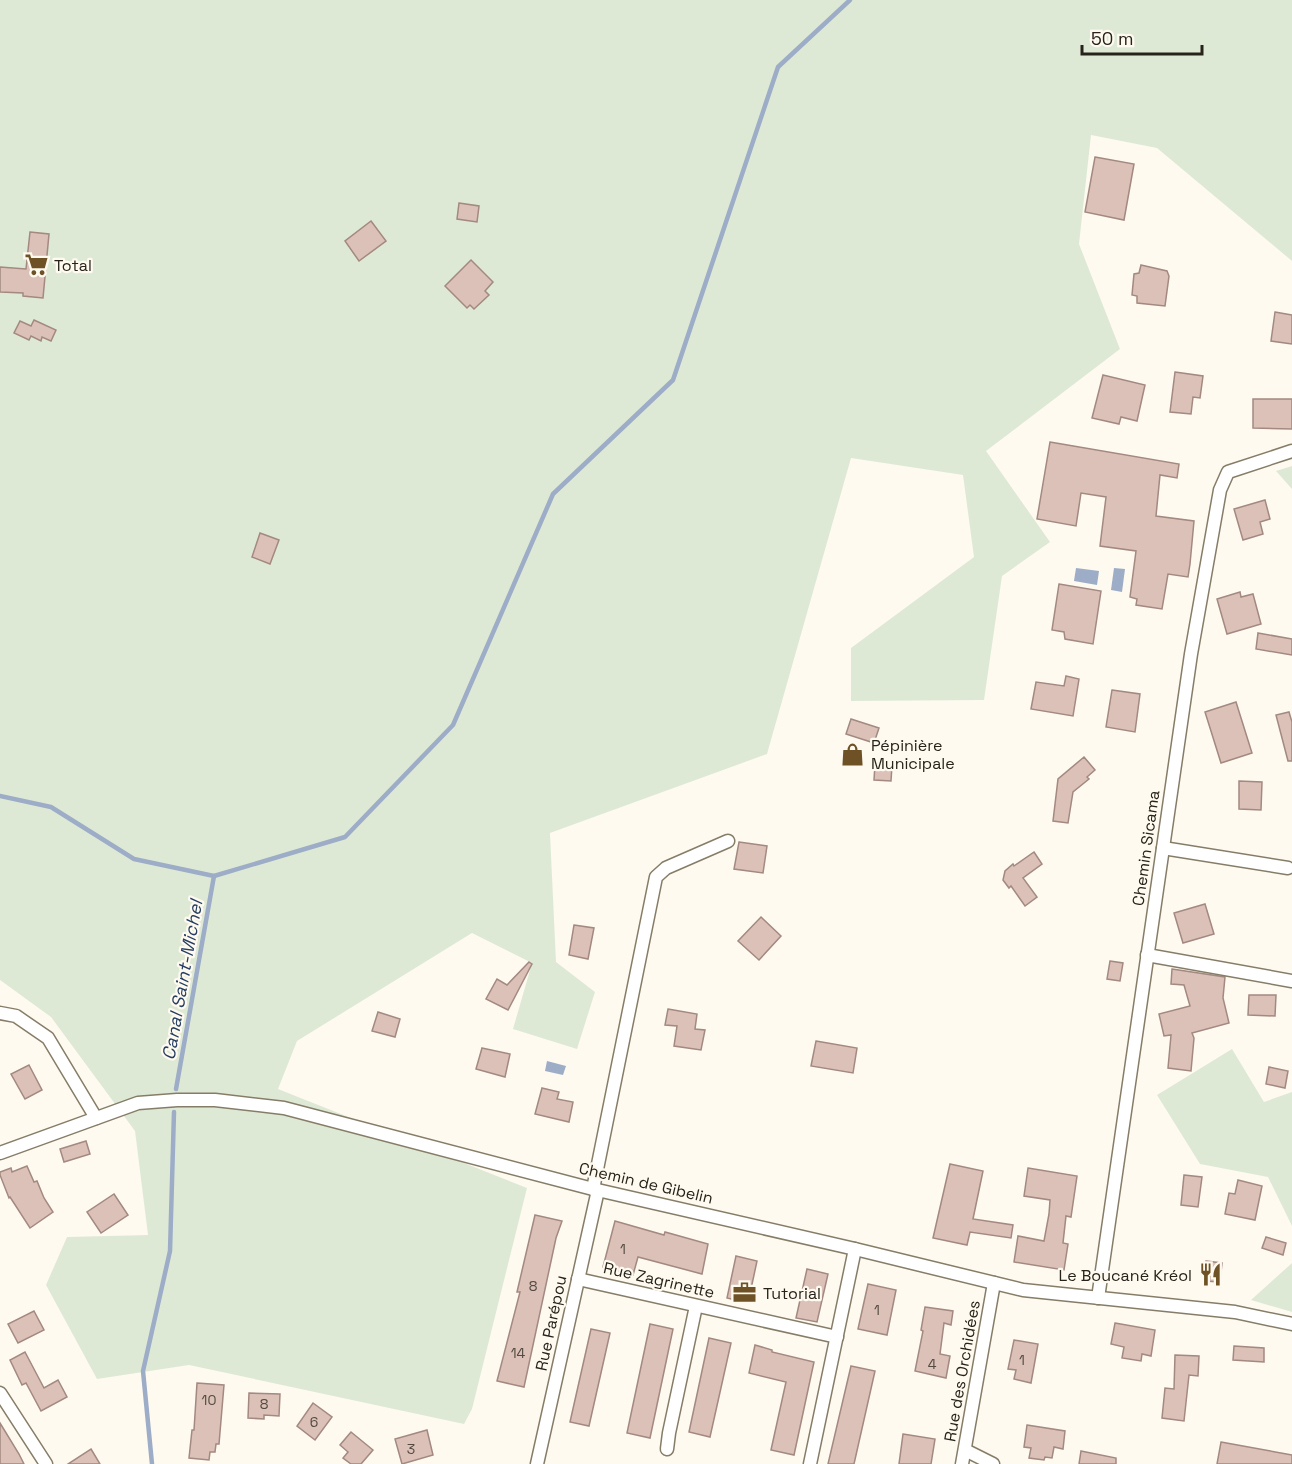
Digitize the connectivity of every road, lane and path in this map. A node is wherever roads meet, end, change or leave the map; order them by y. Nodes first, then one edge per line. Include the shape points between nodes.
1 (1292, 451) edge
2 (728, 841) dead end
3 (1163, 848) junction
4 (1288, 868) dead end
5 (1147, 955) junction
6 (1292, 981) edge
7 (0, 1013) edge
8 (96, 1118) junction
9 (0, 1153) edge
10 (595, 1189) junction
11 (855, 1249) junction
12 (578, 1279) junction
13 (994, 1283) junction
14 (1098, 1298) junction
15 (696, 1306) junction
16 (1292, 1324) edge
17 (837, 1337) junction
18 (0, 1393) edge
19 (667, 1449) dead end
20 (964, 1450) junction
21 (46, 1464) edge
22 (537, 1464) edge
23 (810, 1464) edge
24 (962, 1464) edge
25 (993, 1464) edge

1 - 3 street, Chemin Sicama via 1228,472 1220,490
2 - 10 street, Rue Parépou via 666,868 656,877
3 - 4 street
3 - 5 street, Chemin Sicama
5 - 6 street
5 - 14 street, Chemin Sicama
7 - 8 street via 16,1016 48,1038
8 - 9 street, Chemin de Gibelin
8 - 10 street, Chemin de Gibelin via 138,1103 177,1100 284,1108
10 - 11 street, Chemin de Gibelin
10 - 12 street, Rue Parépou
11 - 13 street, Chemin de Gibelin
11 - 17 street
12 - 15 street, Rue Zagrinette
12 - 22 street, Rue Parépou
13 - 14 street, Chemin de Gibelin
13 - 20 street, Rue des Orchidées
14 - 16 street, Chemin de Gibelin via 1235,1311
15 - 17 street, Rue Zagrinette
15 - 19 street
17 - 23 street
18 - 21 street
20 - 24 street, Rue des Orchidées
20 - 25 street

